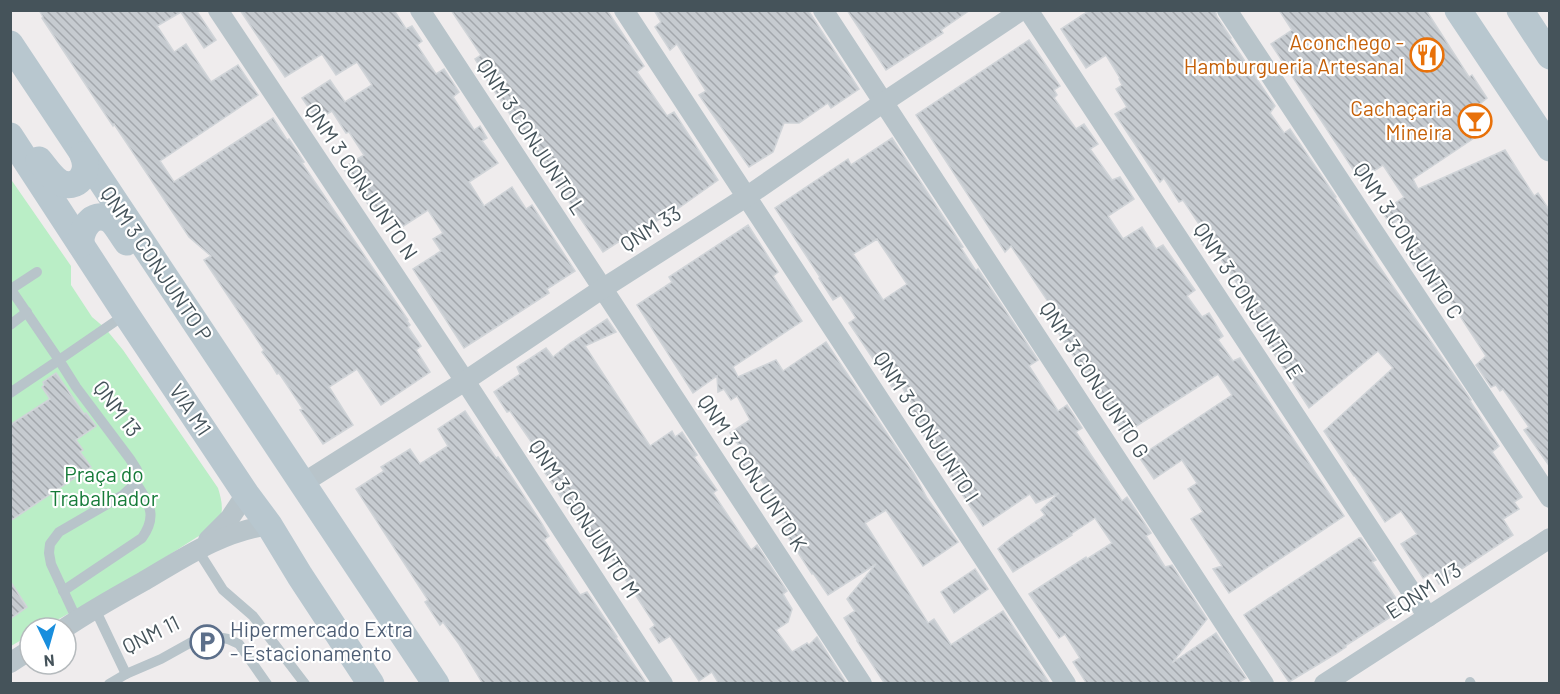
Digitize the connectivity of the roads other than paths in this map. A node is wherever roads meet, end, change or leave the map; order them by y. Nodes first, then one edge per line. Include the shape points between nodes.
1 (218, 10) edge
2 (420, 10) edge
3 (624, 10) edge
4 (824, 10) edge
5 (1022, 10) edge
6 (1028, 10) edge
7 (1227, 10) edge
8 (1458, 10) edge
9 (1520, 10) edge
10 (10, 44) edge
11 (1550, 56) edge
12 (1495, 66) junction
13 (884, 102) junction
14 (1550, 127) edge
15 (12, 139) edge
16 (1550, 148) edge
17 (83, 155) junction
18 (746, 197) junction
19 (81, 244) junction
20 (37, 272) dead end
21 (11, 289) edge
22 (602, 289) junction
23 (176, 293) junction
24 (27, 312) junction
25 (126, 314) junction
26 (10, 325) edge
27 (59, 360) junction
28 (465, 381) junction
29 (10, 393) edge
30 (136, 483) junction
31 (303, 483) junction
32 (246, 494) junction
33 (1550, 498) edge
34 (269, 525) junction
35 (1550, 538) edge
36 (197, 549) junction
37 (63, 591) junction
38 (95, 609) junction
39 (69, 616) edge
40 (1428, 617) junction
41 (78, 620) edge
42 (126, 674) junction
43 (109, 684) edge
44 (267, 684) edge
45 (305, 684) edge
46 (370, 684) edge
47 (436, 684) edge
48 (663, 684) edge
49 (862, 684) edge
50 (1066, 684) edge
51 (1264, 684) edge
52 (1324, 684) edge

1 - 28 street, QNM 3 CONJUNTO N
2 - 22 street, QNM 3 CONJUNTO L
3 - 18 street, QNM 3 CONJUNTO I
4 - 13 street, QNM 3 CONJUNTO G
5 - 13 street, QNM 33
6 - 40 street, QNM 3 CONJUNTO E
7 - 33 street, QNM 3 CONJUNTO C
8 - 12 main road
9 - 11 main road
10 - 17 main road, QNM 3 CONJUNTO P
12 - 14 main road via 1536,106
12 - 16 main road
13 - 18 street, QNM 33
13 - 51 street, QNM 3 CONJUNTO G
15 - 17 main road via 62,183 80,180 86,168
15 - 19 main road, VIA M1
17 - 23 main road, QNM 3 CONJUNTO P
18 - 22 street, QNM 33
18 - 50 street, QNM 3 CONJUNTO I
19 - 23 main road via 85,225 97,218 110,220 140,259
19 - 25 main road, VIA M1
20 - 21 lane
21 - 24 lane, QNM 13
22 - 28 street, QNM 33
22 - 49 street, QNM 3 CONJUNTO K
23 - 31 main road, QNM 3 CONJUNTO P
24 - 26 lane
24 - 27 lane, QNM 13
25 - 27 lane
25 - 32 main road, VIA M1
27 - 29 lane
27 - 30 lane, QNM 13 via 137,470
28 - 31 street, QNM 33
28 - 48 street, QNM 3 CONJUNTO M
30 - 37 lane, QNM 13 via 151,516 142,538
30 - 37 lane via 123,495 58,532 49,553
31 - 47 main road, QNM 3 CONJUNTO P
32 - 34 main road, VIA M1
32 - 36 street via 222,526
34 - 36 street via 228,535
34 - 46 main road, VIA M1
35 - 40 street, EQNM 1/3
36 - 38 street
36 - 45 lane via 223,590 253,616
37 - 39 lane
38 - 41 street
38 - 42 lane
40 - 52 street, EQNM 1/3
42 - 43 lane, QNM 11
42 - 44 lane, QNM 11 via 197,639 217,637 239,644

